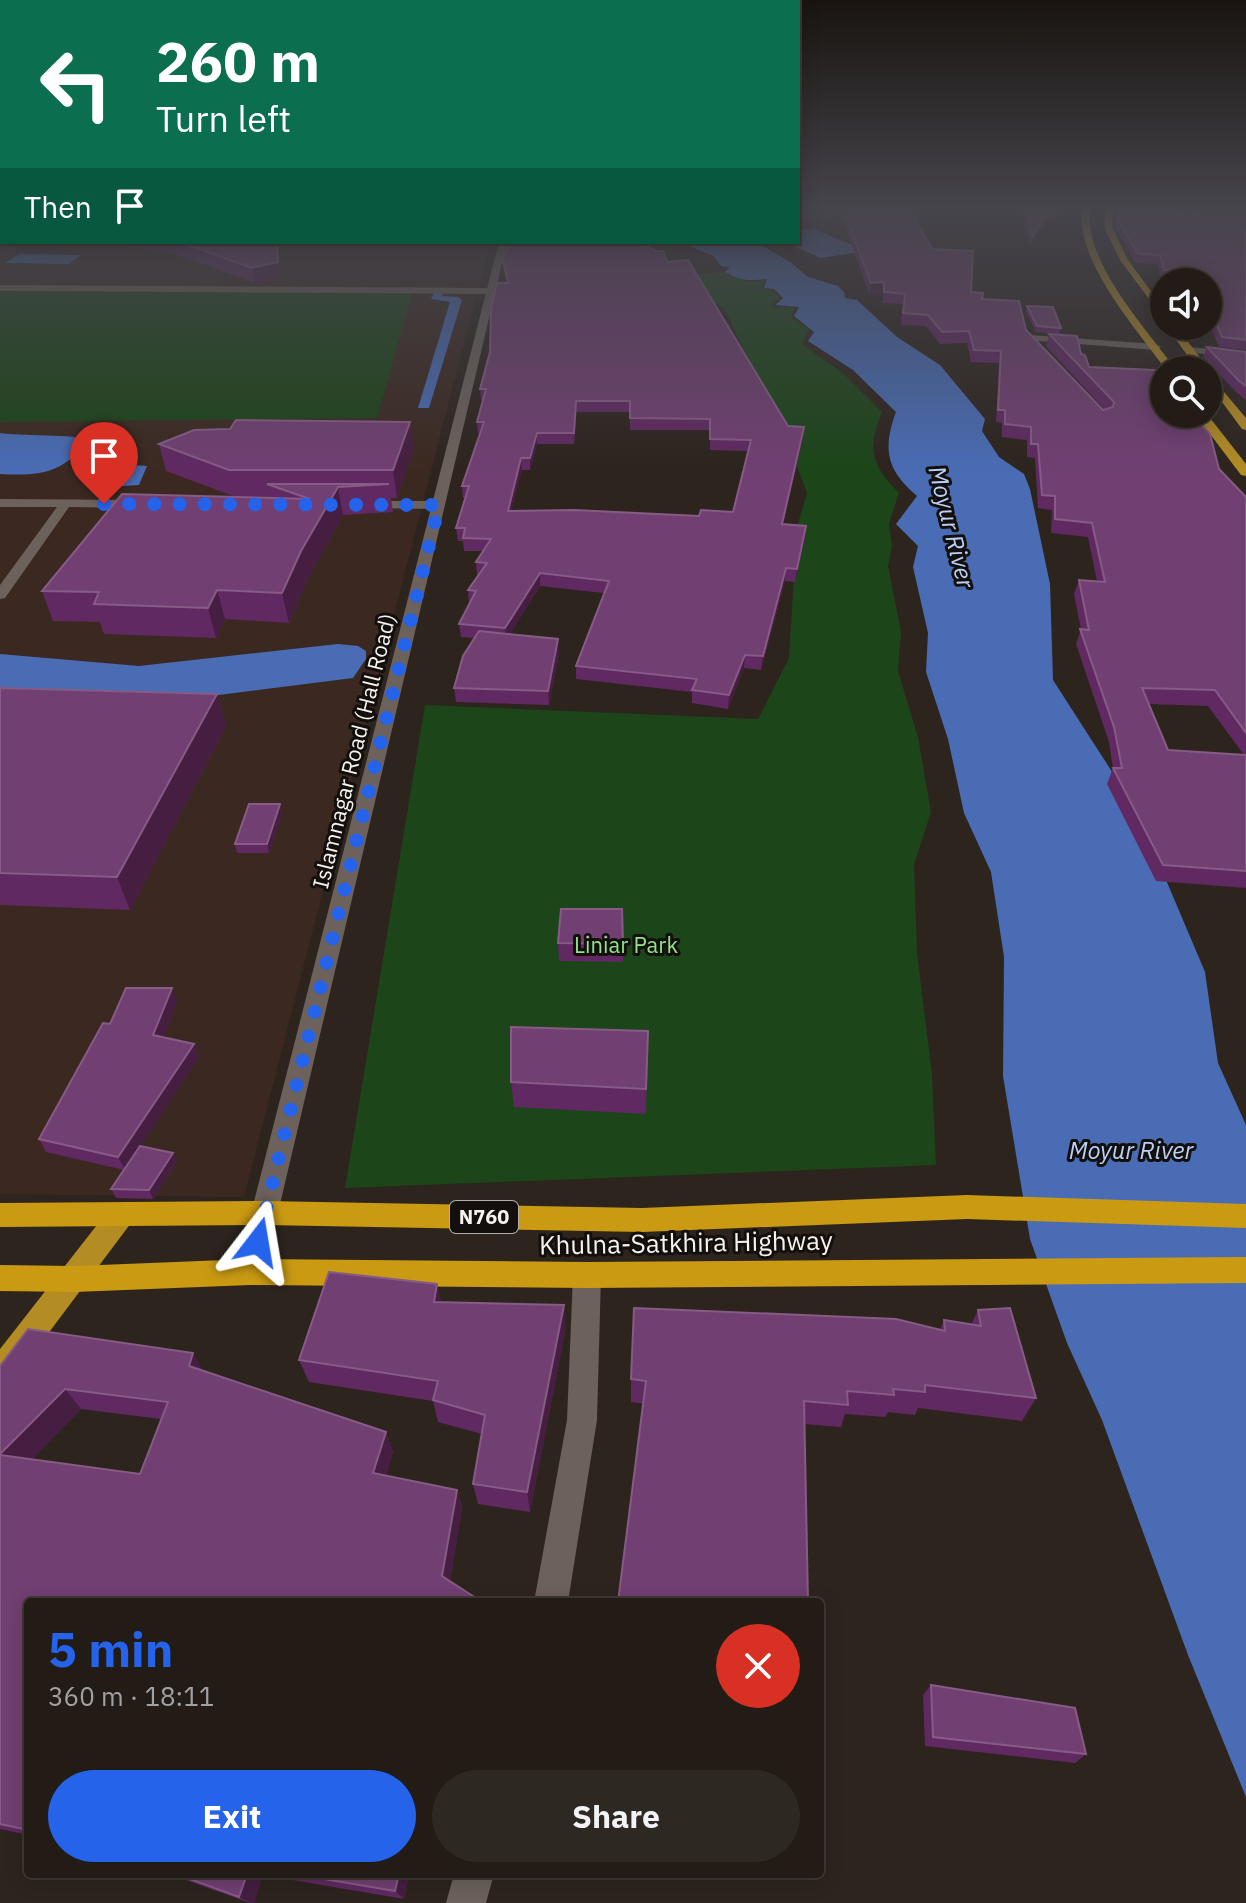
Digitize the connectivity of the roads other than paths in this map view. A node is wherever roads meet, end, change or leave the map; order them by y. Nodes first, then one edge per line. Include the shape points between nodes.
1 (490, 295) edge
2 (1119, 295) edge
3 (1182, 340) edge
4 (1156, 347) junction
5 (1040, 349) edge
6 (1190, 350) junction
7 (1162, 356) edge
8 (1194, 356) edge
9 (1246, 356) edge
10 (1222, 394) edge
11 (1246, 426) edge
12 (1212, 428) edge
13 (1246, 472) edge
14 (0, 503) edge
15 (65, 504) junction
16 (152, 504) edge
17 (359, 504) edge
18 (439, 505) junction
19 (0, 595) edge
20 (265, 1213) junction
21 (0, 1215) edge
22 (121, 1215) junction
23 (1246, 1216) edge
24 (1246, 1270) edge
25 (250, 1272) junction
26 (587, 1275) junction
27 (0, 1278) edge
28 (75, 1279) junction
29 (0, 1373) edge
30 (552, 1598) edge
31 (473, 1878) edge
32 (466, 1903) edge

1 - 18 street, Islamnagar Road (Hall Road)
2 - 4 main road
3 - 6 main road
4 - 5 street via 1028,332
4 - 7 main road
6 - 8 main road
6 - 9 street
10 - 11 main road
12 - 13 main road
14 - 15 lane
15 - 16 lane
15 - 19 lane
17 - 18 lane
18 - 20 street, Islamnagar Road (Hall Road)
20 - 22 highway, N760
20 - 23 highway, N760 via 642,1220 967,1207
20 - 25 street, Islamnagar Road (Hall Road)
21 - 22 highway, N760
22 - 28 main road
24 - 26 highway, Khulna-Satkhira Highway
25 - 26 highway, Khulna-Satkhira Highway
25 - 28 highway, Khulna-Satkhira Highway
26 - 30 street via 582,1420
27 - 28 highway, Khulna-Satkhira Highway
28 - 29 main road
31 - 32 street

